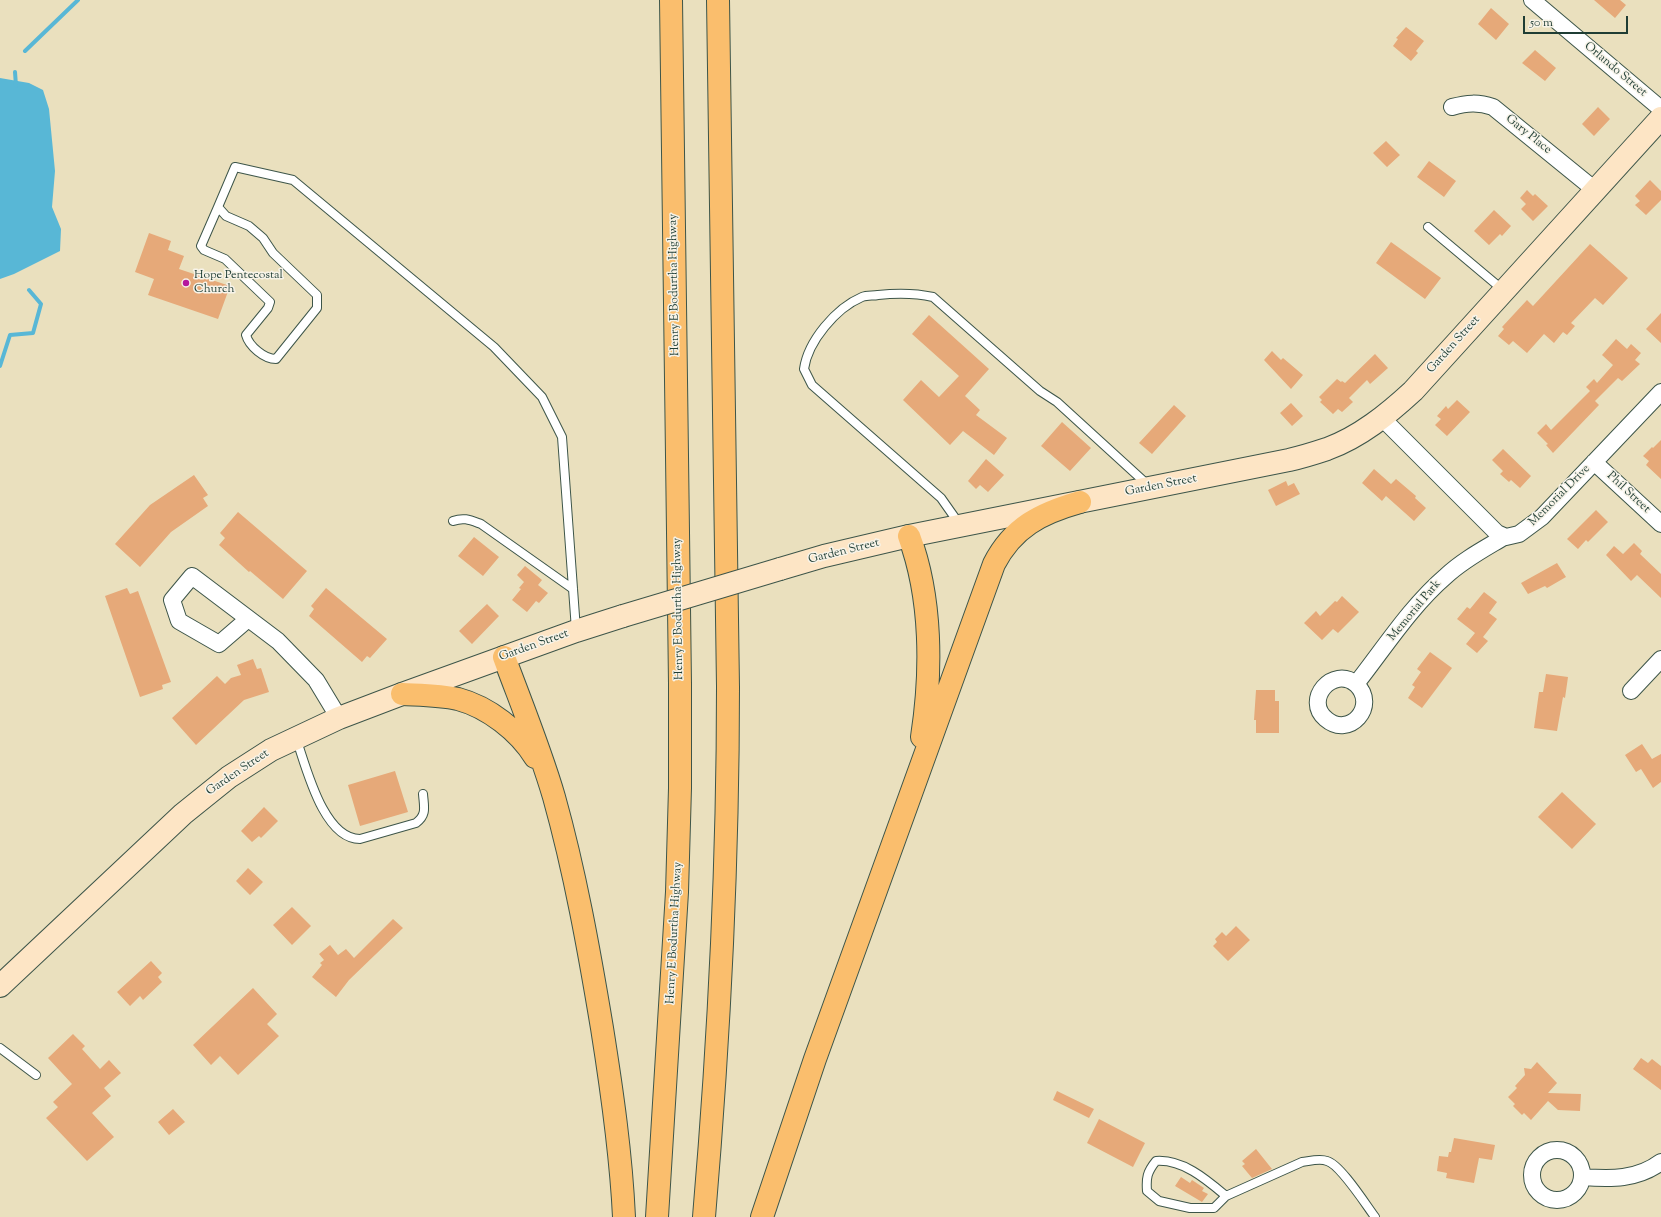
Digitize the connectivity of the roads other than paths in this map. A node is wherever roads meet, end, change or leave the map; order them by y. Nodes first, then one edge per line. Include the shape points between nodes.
1 (671, 0) edge
2 (718, 0) edge
3 (1532, 0) edge
4 (1452, 107) dead end
5 (1661, 109) edge
6 (1661, 118) edge
7 (1595, 190) junction
8 (218, 207) junction
9 (1428, 227) dead end
10 (1504, 290) junction
11 (1661, 392) edge
12 (1382, 418) junction
13 (1594, 462) junction
14 (1151, 488) junction
15 (1080, 502) junction
16 (453, 521) dead end
17 (1661, 524) edge
18 (960, 526) junction
19 (909, 536) junction
20 (1504, 537) junction
21 (573, 589) junction
22 (248, 619) junction
23 (576, 631) junction
24 (504, 657) junction
25 (1661, 659) edge
26 (1356, 684) dead end
27 (1631, 691) dead end
28 (402, 694) junction
29 (339, 718) junction
30 (295, 738) junction
31 (423, 794) dead end
32 (554, 797) junction
33 (902, 818) junction
34 (0, 986) edge
35 (0, 1048) edge
36 (36, 1075) dead end
37 (1661, 1162) edge
38 (1582, 1178) dead end
39 (1226, 1196) junction
40 (624, 1217) edge
41 (657, 1217) edge
42 (704, 1217) edge
43 (762, 1217) edge
44 (1375, 1217) edge

1 - 41 highway, Henry E Bodurtha Highway via 680,788 674,950
2 - 42 highway via 728,687 727,790 721,960
3 - 5 street, Orlando Street
4 - 7 street, Gary Place via 1468,103 1481,103 1493,107
6 - 7 street, Garden Street
7 - 10 street, Garden Street
8 - 8 lane via 201,246 225,259 270,302 246,335 248,341 265,357 276,359 317,308 317,295 273,253 263,238 249,226 226,216
8 - 21 lane via 235,167 293,180 494,347 542,397 562,436
9 - 10 lane
10 - 12 street, Garden Street via 1413,391
11 - 13 street, Memorial Drive
12 - 14 street, Garden Street via 1329,449
12 - 20 street via 1497,533
13 - 17 street, Phil Street
13 - 20 street, Memorial Drive via 1538,520 1518,534
14 - 15 street, Garden Street
14 - 18 lane via 1057,402 1040,392 933,297 894,294 863,297 839,312 818,335 809,349 804,369 812,385 941,498
15 - 18 street, Garden Street
15 - 33 highway via 1056,509 1034,520 1015,534 1000,553 989,575
16 - 21 lane via 468,519 481,524
18 - 19 street, Garden Street
19 - 23 street, Garden Street, bridge via 824,556
19 - 33 highway via 915,552 923,598 927,670 919,756
20 - 26 street, Memorial Park via 1469,558 1436,584
21 - 23 lane
22 - 22 street via 192,576 172,600 179,620 219,644
22 - 29 street via 278,641 316,680
23 - 24 street, Garden Street
24 - 28 street, Garden Street
24 - 32 highway
25 - 27 street
28 - 29 street, Garden Street
28 - 32 highway via 458,700 480,708 502,722 514,731 531,751
29 - 30 street, Garden Street
30 - 31 lane via 323,810 346,836 360,839 416,823 422,818
30 - 34 street, Garden Street via 229,777 182,814
32 - 40 highway via 593,970 617,1134
33 - 43 highway
35 - 36 lane
37 - 38 street via 1643,1173 1632,1176 1612,1179
39 - 39 lane via 1214,1208 1190,1208 1158,1201 1147,1191 1146,1180 1150,1168 1156,1161 1177,1163 1211,1183
39 - 44 lane via 1302,1162 1327,1161 1338,1168

